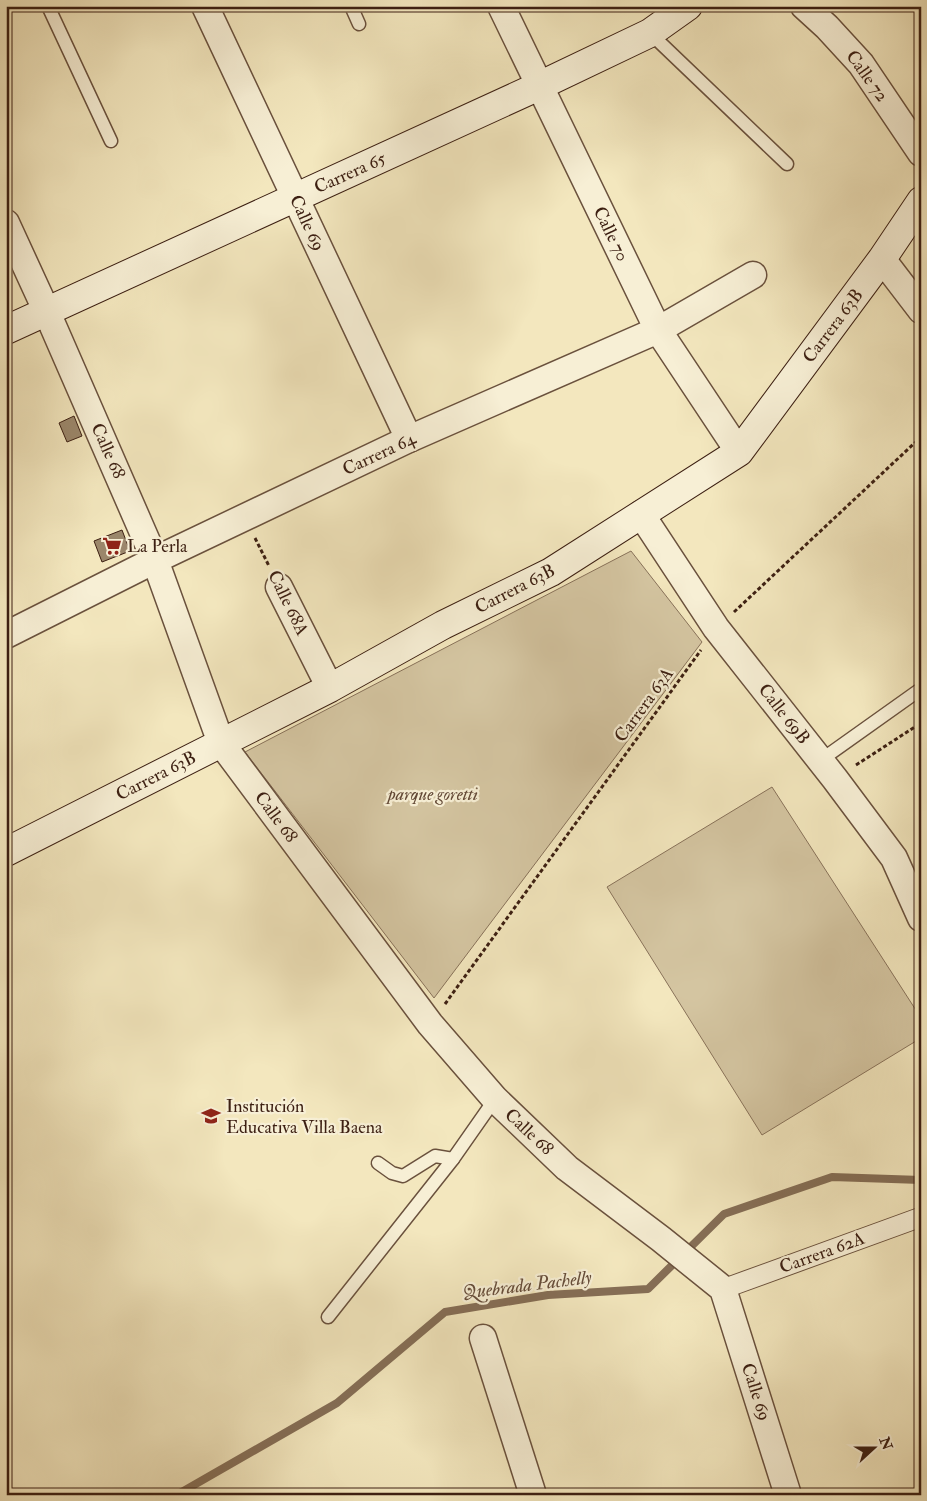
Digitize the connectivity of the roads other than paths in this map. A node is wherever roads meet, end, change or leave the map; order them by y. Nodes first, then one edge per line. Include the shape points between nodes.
1 (48, 6) edge
2 (205, 6) edge
3 (351, 6) edge
4 (501, 6) edge
5 (688, 6) edge
6 (804, 6) edge
7 (359, 24) dead end
8 (650, 33) junction
9 (539, 86) junction
10 (110, 141) dead end
11 (921, 153) edge
12 (787, 164) dead end
13 (295, 198) junction
14 (921, 201) edge
15 (6, 223) edge
16 (882, 259) junction
17 (753, 275) dead end
18 (46, 310) junction
19 (921, 310) edge
20 (6, 330) edge
21 (658, 330) junction
22 (409, 440) junction
23 (739, 452) junction
24 (641, 514) junction
25 (155, 560) junction
26 (279, 587) road end
27 (6, 635) edge
28 (330, 688) junction
29 (918, 690) dead end
30 (221, 743) junction
31 (828, 769) junction
32 (6, 852) edge
33 (921, 918) edge
34 (494, 1099) junction
35 (453, 1159) junction
36 (378, 1163) dead end
37 (921, 1217) edge
38 (723, 1289) junction
39 (328, 1317) dead end
40 (482, 1338) dead end
41 (533, 1495) edge
42 (788, 1495) edge

1 - 10 lane
2 - 13 street, Calle 69
3 - 7 lane
4 - 9 street, Calle 70
5 - 8 main road, Carrera 65
6 - 11 street, Calle 72 via 861,64
8 - 9 main road, Carrera 65
8 - 12 lane
9 - 13 main road, Carrera 65
9 - 21 street, Calle 70
13 - 18 main road, Carrera 65
13 - 22 street, Calle 69
14 - 16 main road, Carrera 63B
15 - 18 street, Calle 68
16 - 19 street
16 - 23 main road, Carrera 63B
17 - 21 street, Carrera 64
18 - 20 main road, Carrera 65
18 - 25 street, Calle 68
21 - 22 street, Carrera 64
21 - 23 street, Calle 70
22 - 25 street, Carrera 64
23 - 24 main road, Carrera 63B
24 - 28 main road, Carrera 63B via 551,572 443,625
24 - 31 street, Calle 69B via 716,628
25 - 27 street, Carrera 64
25 - 30 street, Calle 68
26 - 28 street, Calle 68A
28 - 30 main road, Carrera 63B
29 - 31 lane
30 - 32 main road, Carrera 63B
30 - 34 street, Calle 68 via 430,1024
31 - 33 street, Calle 69B via 894,858
34 - 35 lane
34 - 38 street, Calle 68 via 567,1168
35 - 36 lane via 435,1156 403,1176
35 - 39 lane
37 - 38 street, Carrera 62A
38 - 42 street, Calle 69
40 - 41 street

